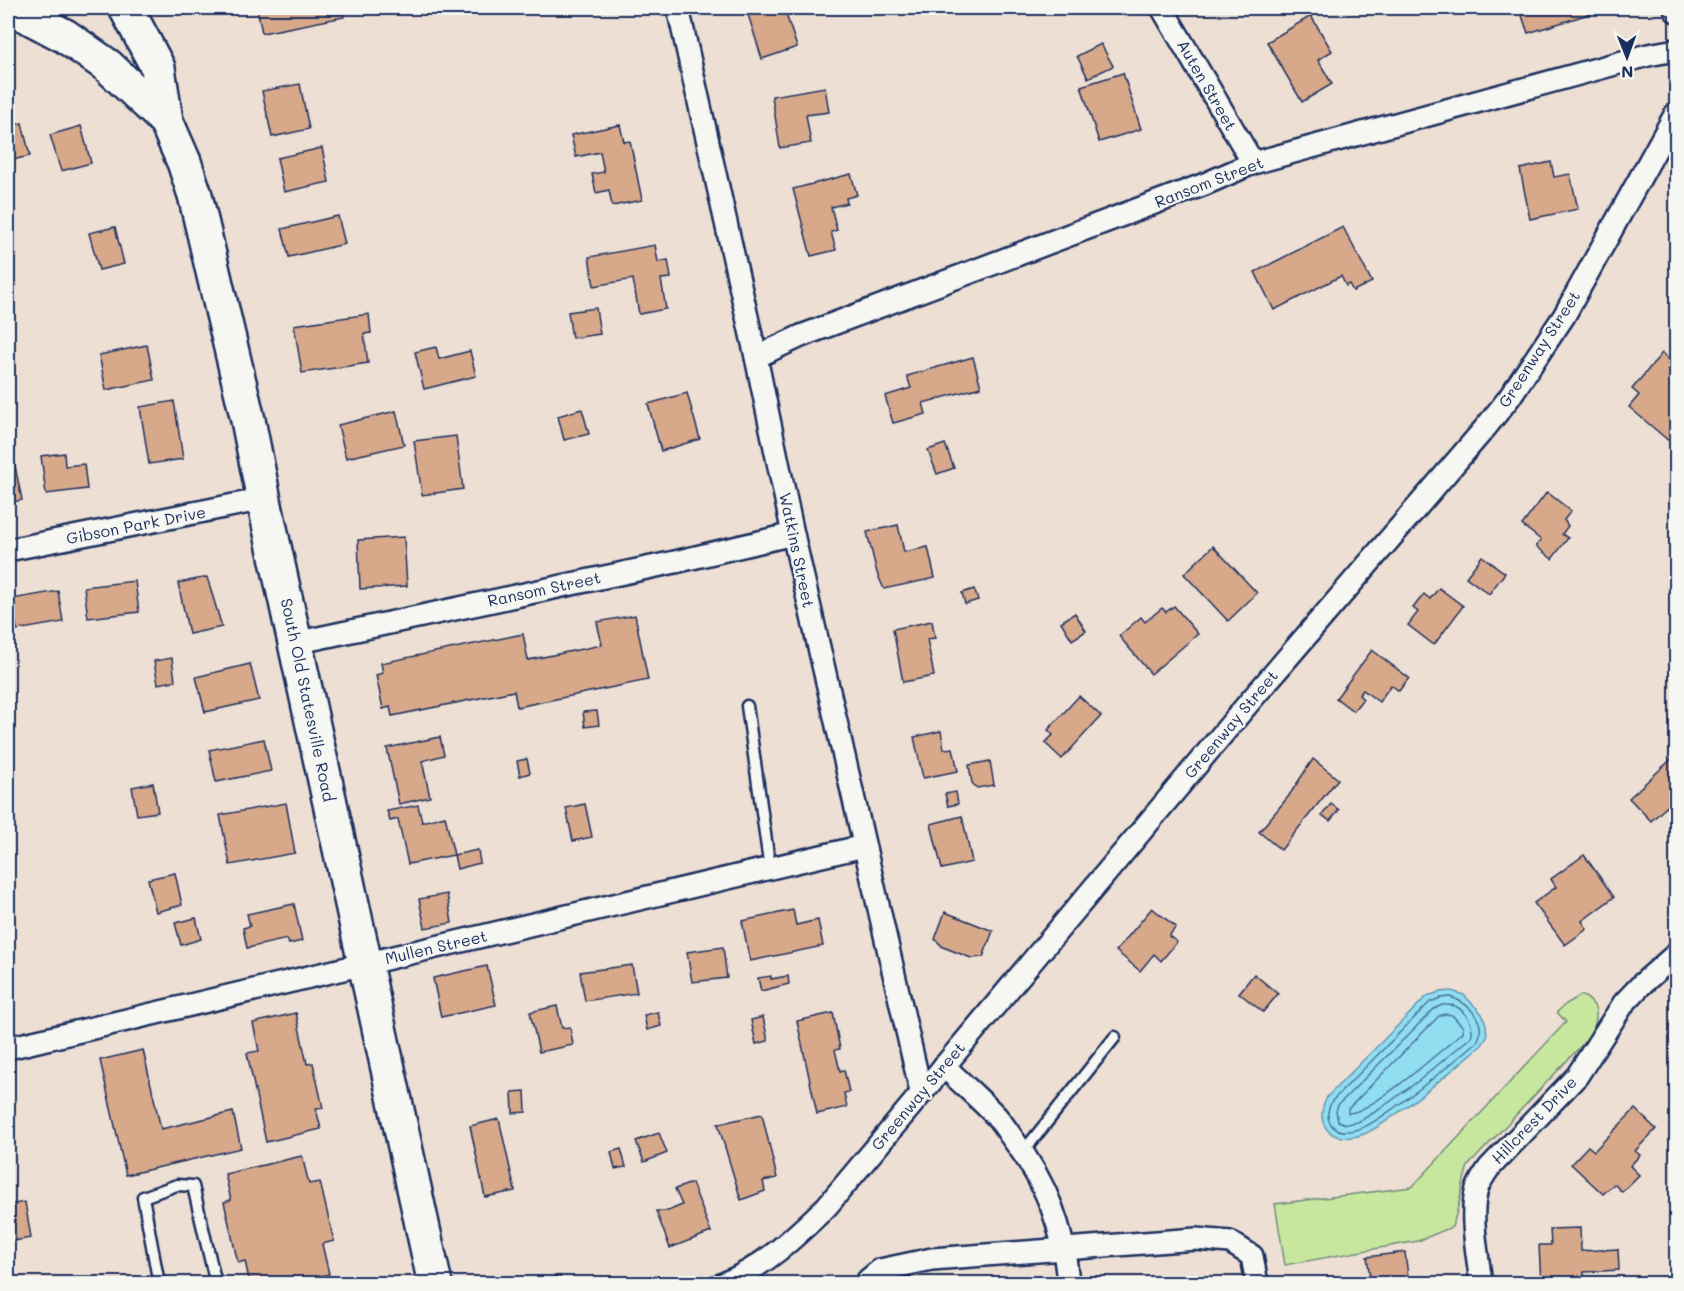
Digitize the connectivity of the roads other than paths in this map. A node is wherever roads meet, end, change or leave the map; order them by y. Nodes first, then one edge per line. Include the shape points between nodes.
1 (12, 8) edge
2 (127, 8) edge
3 (678, 8) edge
4 (1162, 8) edge
5 (1677, 50) edge
6 (1677, 113) edge
7 (166, 121) junction
8 (1253, 163) junction
9 (756, 357) junction
10 (264, 499) junction
11 (793, 534) junction
12 (8, 550) edge
13 (295, 643) junction
14 (747, 706) dead end
15 (864, 846) junction
16 (770, 869) junction
17 (1677, 954) edge
18 (366, 964) junction
19 (1115, 1037) dead end
20 (8, 1048) edge
21 (944, 1066) junction
22 (921, 1092) junction
23 (1023, 1152) junction
24 (1063, 1248) junction
25 (159, 1284) edge
26 (216, 1284) edge
27 (435, 1284) edge
28 (723, 1284) edge
29 (867, 1284) edge
30 (1068, 1284) edge
31 (1257, 1284) edge
32 (1481, 1284) edge

1 - 7 main road, South Old Statesville Road via 65,36 108,66
2 - 7 main road, South Old Statesville Road via 158,68
3 - 9 street, Watkins Street
4 - 8 street, Auten Street
5 - 8 street, Ransom Street
6 - 21 street, Greenway Street via 1564,316 1509,398
7 - 10 main road, South Old Statesville Road via 195,195
8 - 9 street, Ransom Street via 801,336
9 - 11 street, Watkins Street
10 - 12 street, Gibson Park Drive
10 - 13 main road, South Old Statesville Road
11 - 13 street, Ransom Street
11 - 15 street, Watkins Street
13 - 18 main road, South Old Statesville Road
14 - 16 lane
15 - 16 street, Mullen Street
15 - 22 street, Watkins Street
16 - 18 street, Mullen Street
17 - 32 street, Hillcrest Drive via 1624,1003 1577,1076 1482,1179 1474,1215
18 - 20 street, Mullen Street
18 - 27 main road, South Old Statesville Road
19 - 23 lane
21 - 22 street, Greenway Street
21 - 23 street via 998,1119
22 - 28 street, Greenway Street via 827,1206 781,1249
23 - 24 street via 1048,1196
24 - 29 street via 932,1259 880,1270
24 - 30 street
24 - 31 street via 1196,1239 1230,1242 1252,1256
25 - 26 lane via 143,1197 177,1185 193,1186

